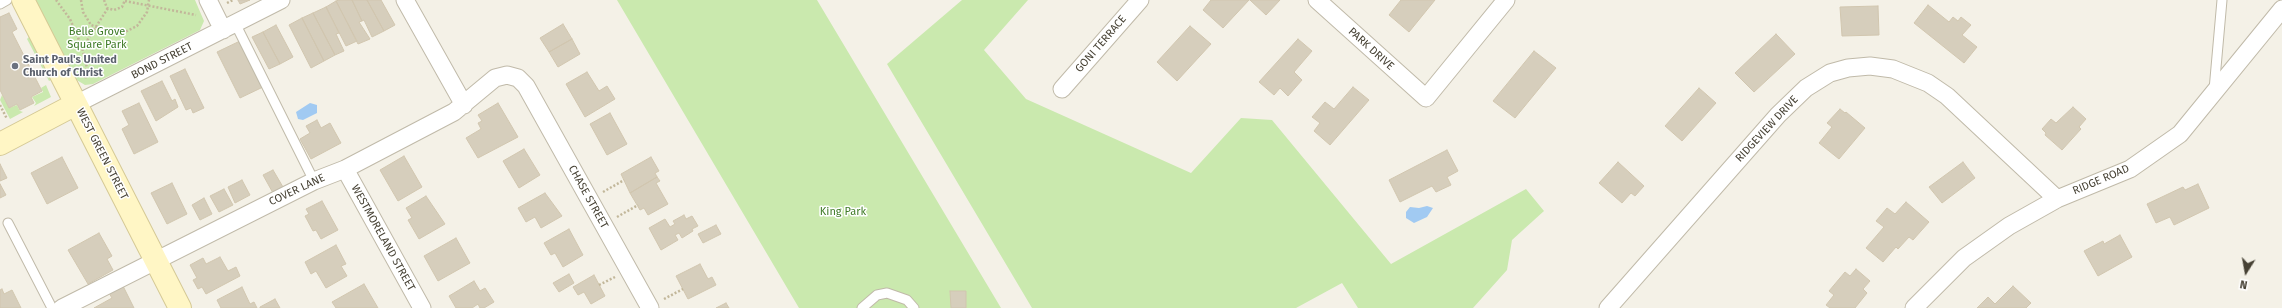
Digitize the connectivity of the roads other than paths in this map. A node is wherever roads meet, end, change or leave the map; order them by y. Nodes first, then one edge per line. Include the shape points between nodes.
1 (7, 0) edge
2 (23, 0) edge
3 (208, 0) edge
4 (281, 0) edge
5 (405, 0) edge
6 (1140, 0) edge
7 (1316, 0) edge
8 (1506, 0) edge
9 (2222, 0) edge
10 (0, 4) edge
11 (2282, 9) edge
12 (229, 27) junction
13 (526, 86) joint
14 (1062, 89) dead end
15 (2214, 93) junction
16 (76, 104) junction
17 (464, 105) junction
18 (0, 144) edge
19 (345, 169) junction
20 (314, 181) junction
21 (2057, 199) junction
22 (8, 223) dead end
23 (156, 261) junction
24 (657, 304) edge
25 (52, 308) edge
26 (62, 308) edge
27 (180, 308) edge
28 (422, 308) edge
29 (862, 308) edge
30 (914, 308) edge
31 (1608, 308) edge
32 (1914, 308) edge

1 - 10 lane
2 - 16 street, WEST GREEN STREET
3 - 12 street
4 - 12 street, BOND STREET
5 - 17 street
6 - 14 street, GONI TERRACE
7 - 8 street, PARK DRIVE via 1426,98
9 - 15 lane
11 - 15 street, RIDGE ROAD
12 - 16 street, BOND STREET
12 - 20 lane
13 - 17 street, COVER LANE via 518,78 501,76
13 - 24 street, CHASE STREET
15 - 21 street, RIDGE ROAD via 2180,134 2158,151 2130,169
16 - 18 street, BOND STREET
16 - 23 street, WEST GREEN STREET
17 - 19 street, COVER LANE
19 - 20 street, COVER LANE
19 - 28 street, WESTMORELAND STREET
20 - 23 street, COVER LANE
21 - 31 street, RIDGEVIEW DRIVE via 1947,96 1928,83 1893,69 1870,66 1848,68 1830,73 1806,88 1778,115
21 - 32 street, RIDGE ROAD via 2009,226 1969,254
22 - 25 lane
23 - 26 street, COVER LANE
23 - 27 street, WEST GREEN STREET
29 - 30 lane via 877,295 887,293 907,300

